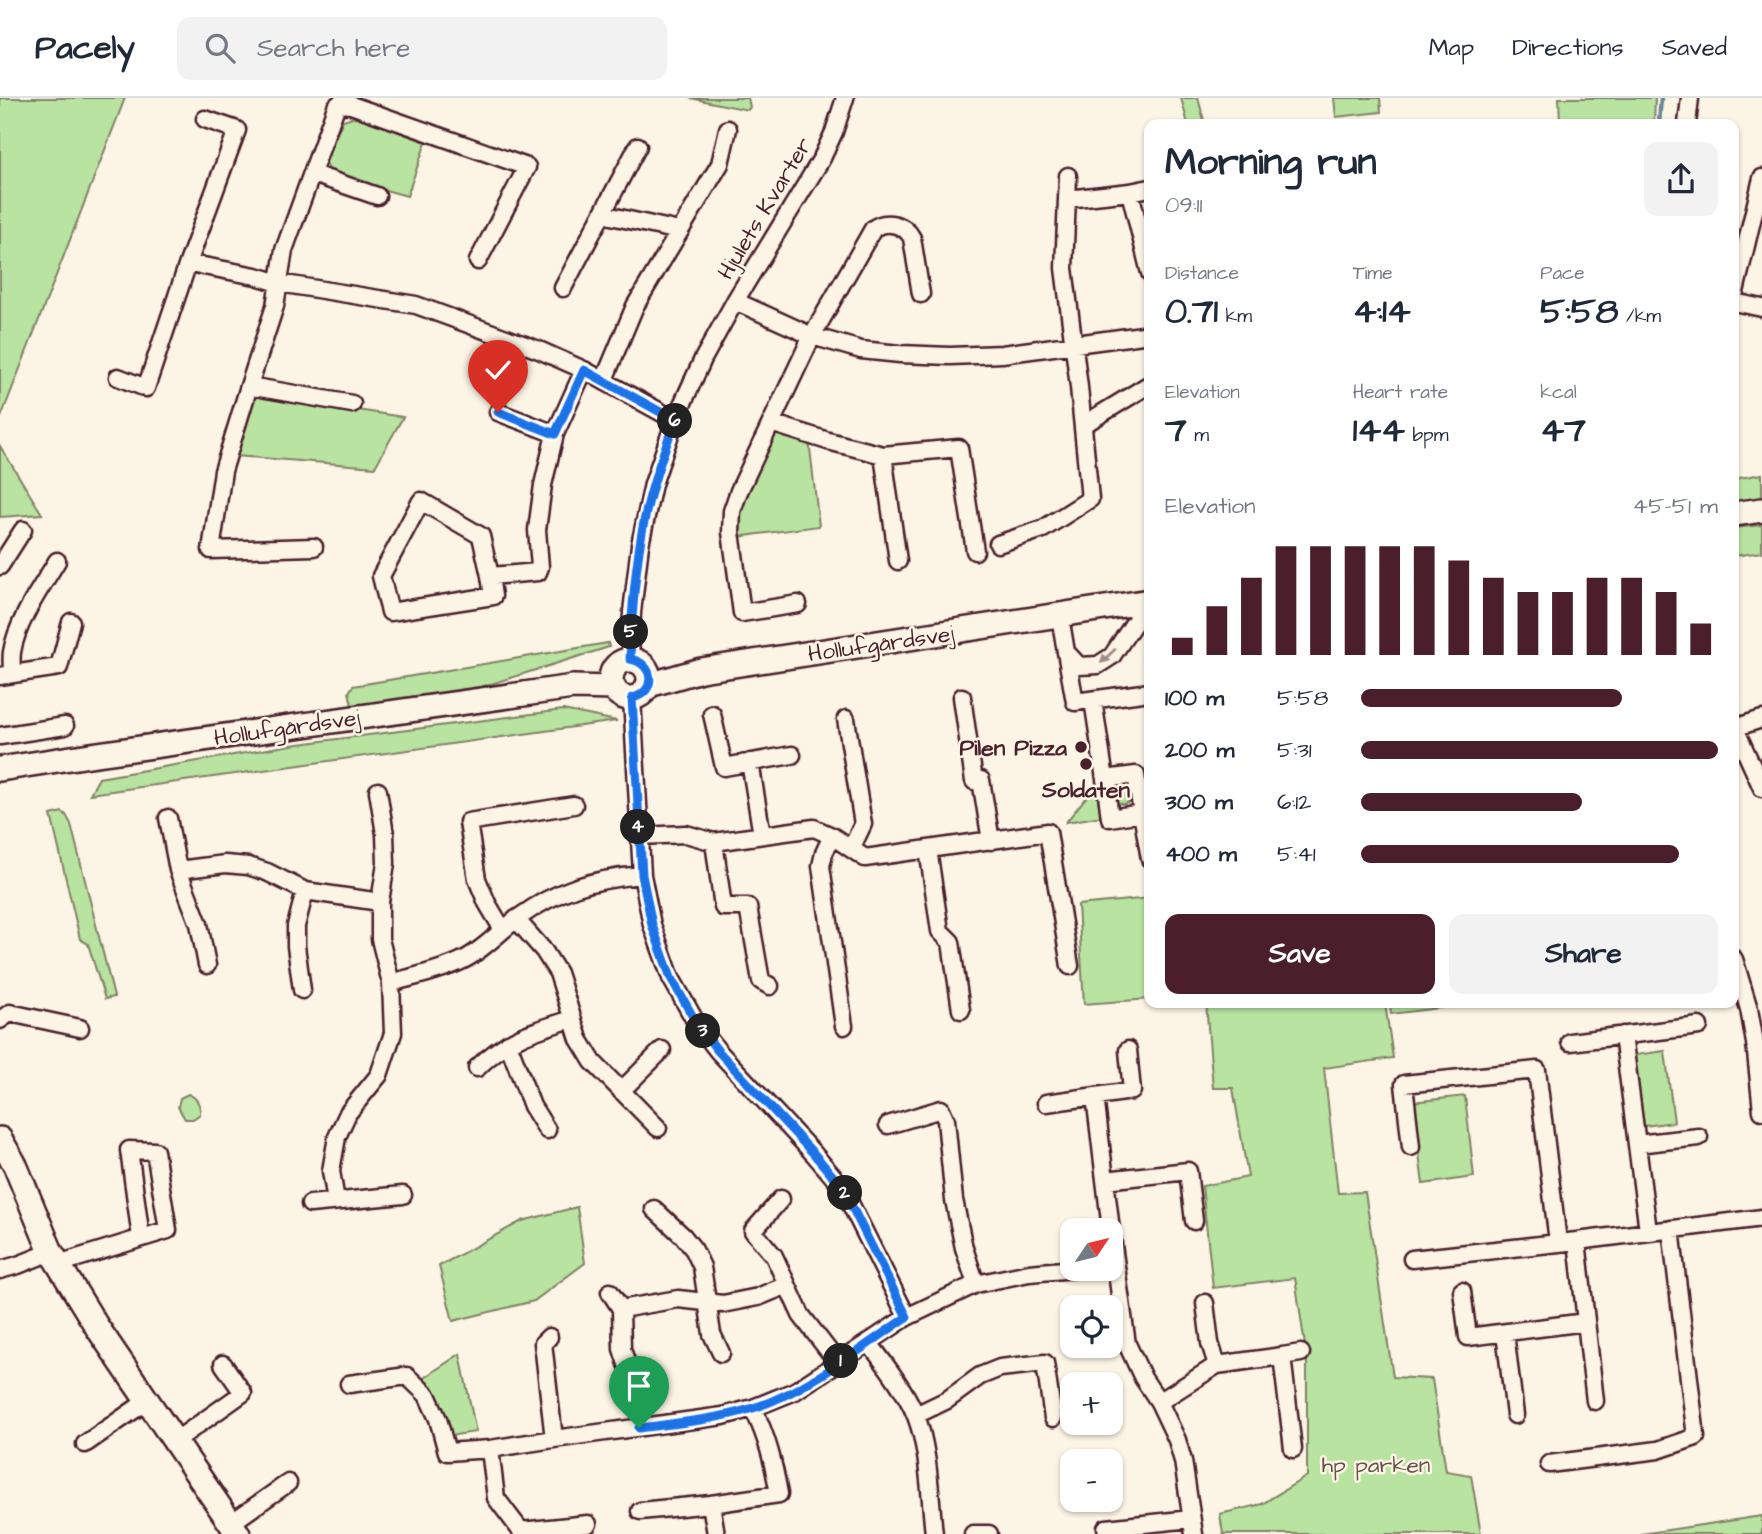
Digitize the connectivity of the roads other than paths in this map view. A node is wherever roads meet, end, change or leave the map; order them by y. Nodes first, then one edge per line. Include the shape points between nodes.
1 (845, 98) edge
2 (1690, 98) edge
3 (205, 119) dead end
4 (1688, 119) edge
5 (728, 129) dead end
6 (638, 146) dead end
7 (313, 174) junction
8 (1068, 176) dead end
9 (1762, 178) edge
10 (1144, 189) edge
11 (1130, 192) junction
12 (377, 196) dead end
13 (1067, 200) junction
14 (602, 214) junction
15 (679, 231) junction
16 (1144, 249) edge
17 (478, 261) dead end
18 (188, 263) junction
19 (1739, 275) edge
20 (279, 283) junction
21 (563, 288) dead end
22 (921, 294) dead end
23 (735, 301) junction
24 (1739, 303) edge
25 (1762, 308) edge
26 (1144, 335) edge
27 (812, 336) junction
28 (1073, 344) junction
29 (584, 370) junction
30 (118, 377) dead end
31 (604, 380) junction
32 (249, 386) junction
33 (1144, 388) edge
34 (352, 404) dead end
35 (498, 412) dead end
36 (675, 420) junction
37 (771, 423) junction
38 (1083, 425) junction
39 (555, 434) junction
40 (883, 455) junction
41 (1762, 510) edge
42 (1739, 513) edge
43 (23, 530) dead end
44 (998, 544) dead end
45 (314, 547) dead end
46 (975, 551) dead end
47 (57, 561) dead end
48 (898, 561) dead end
49 (0, 566) edge
50 (490, 576) junction
51 (798, 604) dead end
52 (1144, 606) edge
53 (1144, 612) edge
54 (1060, 616) junction
55 (71, 622) dead end
56 (1066, 652) junction
57 (6, 675) edge
58 (630, 679) junction
59 (1144, 693) edge
60 (962, 696) dead end
61 (1093, 700) junction
62 (712, 713) dead end
63 (846, 719) dead end
64 (1762, 719) edge
65 (65, 726) dead end
66 (1739, 726) edge
67 (0, 736) edge
68 (1739, 738) edge
69 (792, 755) dead end
70 (750, 762) junction
71 (0, 766) edge
72 (1105, 779) junction
73 (1762, 788) edge
74 (378, 791) dead end
75 (574, 805) dead end
76 (1142, 813) junction
77 (168, 818) dead end
78 (1144, 824) edge
79 (762, 835) junction
80 (639, 836) junction
81 (832, 836) junction
82 (991, 841) junction
83 (714, 842) junction
84 (851, 849) junction
85 (928, 849) junction
86 (178, 870) junction
87 (642, 875) junction
88 (305, 891) junction
89 (380, 902) junction
90 (516, 919) junction
91 (503, 930) junction
92 (207, 965) dead end
93 (1070, 966) dead end
94 (1739, 970) edge
95 (391, 983) junction
96 (771, 986) dead end
97 (302, 990) dead end
98 (1756, 1008) edge
99 (961, 1010) dead end
100 (572, 1019) junction
101 (0, 1020) edge
102 (844, 1026) dead end
103 (1699, 1026) dead end
104 (80, 1028) dead end
105 (1623, 1035) junction
106 (1570, 1042) dead end
107 (508, 1043) junction
108 (662, 1050) dead end
109 (1128, 1050) dead end
110 (477, 1068) dead end
111 (621, 1091) junction
112 (1094, 1096) junction
113 (1046, 1103) dead end
114 (1762, 1111) edge
115 (888, 1125) dead end
116 (658, 1128) dead end
117 (547, 1130) dead end
118 (1699, 1137) dead end
119 (0, 1139) edge
120 (1637, 1144) junction
121 (1411, 1147) dead end
122 (1105, 1180) junction
123 (403, 1195) dead end
124 (781, 1199) dead end
125 (336, 1201) junction
126 (310, 1204) dead end
127 (654, 1209) dead end
128 (1109, 1218) edge
129 (1762, 1218) edge
130 (1194, 1221) dead end
131 (1671, 1229) junction
132 (1648, 1231) junction
133 (141, 1238) junction
134 (1577, 1241) junction
135 (1558, 1242) junction
136 (54, 1258) junction
137 (1412, 1259) dead end
138 (0, 1270) edge
139 (1060, 1270) edge
140 (1119, 1281) edge
141 (976, 1284) junction
142 (787, 1285) junction
143 (1462, 1291) dead end
144 (610, 1292) dead end
145 (707, 1303) junction
146 (1205, 1303) dead end
147 (621, 1309) junction
148 (907, 1317) junction
149 (1586, 1322) junction
150 (1505, 1333) junction
151 (550, 1337) dead end
152 (869, 1343) junction
153 (721, 1353) dead end
154 (1301, 1353) dead end
155 (1282, 1356) junction
156 (838, 1363) junction
157 (223, 1364) dead end
158 (627, 1364) dead end
159 (1217, 1365) junction
160 (349, 1384) dead end
161 (147, 1401) junction
162 (1595, 1401) dead end
163 (1159, 1402) junction
164 (753, 1408) junction
165 (916, 1415) junction
166 (1515, 1415) dead end
167 (1053, 1418) dead end
168 (555, 1439) junction
169 (174, 1441) junction
170 (85, 1444) dead end
171 (1293, 1449) dead end
172 (490, 1450) junction
173 (1549, 1464) dead end
174 (288, 1483) dead end
175 (711, 1504) junction
176 (640, 1511) dead end
177 (588, 1524) dead end
178 (1193, 1527) edge
179 (1106, 1528) dead end
180 (234, 1529) edge
181 (716, 1534) edge
182 (934, 1534) edge
183 (973, 1534) edge
184 (989, 1534) edge

1 - 23 street, Hjulets Kvarter via 822,159
2 - 4 street
3 - 18 street via 237,130
5 - 15 street via 720,164
6 - 14 street
7 - 12 street
7 - 17 street via 339,104 527,167
7 - 20 street via 284,250
8 - 13 street
9 - 19 street
10 - 11 street
11 - 13 street
11 - 16 street
13 - 28 street via 1064,268
14 - 15 street
14 - 21 street
15 - 31 street via 635,306
18 - 20 street
18 - 30 street via 146,388
20 - 29 street via 416,305
20 - 32 street
22 - 27 street via 909,232 879,224
23 - 27 street, Hjulets Kvarter
23 - 36 street, Hjulets Kvarter
24 - 25 street
26 - 28 street, Hjulets Kvarter
27 - 28 street, Hjulets Kvarter via 861,350 925,355 1002,354
27 - 37 street
28 - 38 street
29 - 31 street
29 - 39 street
31 - 36 street
32 - 34 street
32 - 45 street via 223,471 211,551
33 - 38 street
35 - 39 street
36 - 58 street, Hjulets Kvarter via 653,484 640,545
37 - 40 street
37 - 51 street via 732,511 742,613
38 - 44 street via 1090,499 1043,529
39 - 50 street via 537,530 538,572
40 - 46 street via 958,448
40 - 48 street
41 - 42 street
43 - 49 street
47 - 57 street via 16,636
50 - 50 street via 493,596 390,612 381,576 421,501 481,536
52 - 54 street, Hollufgårdsvej
53 -> 56 street, Hollufgårdsvej via 1112,656 1098,666 1079,666
54 - 56 street
54 - 58 street, Hollufgårdsvej
55 - 57 street via 59,667
56 - 61 street via 1075,702
58 - 71 street, Hollufgårdsvej
58 - 80 street, Hjulets Kvarter
59 - 61 street
60 - 82 street via 974,781 981,780
61 - 72 street
62 - 70 street via 724,766
63 - 84 street via 863,824
64 - 66 street
65 - 67 street
68 - 73 street
69 - 70 street
70 - 79 street
72 - 76 street via 1136,775
72 - 76 street via 1111,818
74 - 89 street via 386,863
75 - 91 street via 468,822 477,879
76 - 78 street
77 - 86 street
79 - 81 street via 814,828
79 - 83 street
80 - 83 street via 686,834
80 - 87 street, Hjulets Kvarter
81 - 84 street
81 - 102 street via 821,866
82 - 85 street
82 - 93 street via 1048,832
83 - 96 street via 723,907 748,907 761,981
84 - 85 street via 865,858
85 - 99 street via 940,931 951,942
86 - 88 street via 248,866
86 - 92 street via 199,924
87 - 90 street via 568,889
87 - 148 street, Hjulets Kvarter via 652,925 671,978 697,1024 842,1187
88 - 89 street
88 - 97 street via 296,926
89 - 95 street via 380,939
90 - 91 street
90 - 100 street via 558,973
91 - 95 street via 464,960
94 - 98 street
95 - 125 street via 394,1033 379,1075 348,1113 337,1138 331,1171
98 - 114 street
100 - 107 street via 529,1031
100 - 111 street via 593,1062
101 - 104 street via 10,1013
103 - 105 street
105 - 106 street
105 - 120 street
107 - 110 street
107 - 117 street via 532,1107
108 - 111 street
109 - 112 street via 1132,1091
111 - 116 street
112 - 113 street
112 - 122 street
115 - 141 street via 941,1109 954,1200
118 - 120 street
119 - 136 street
120 - 132 street
121 - 135 street via 1404,1084 1537,1070
122 - 128 street
122 - 130 street via 1196,1170
123 - 125 street
124 - 142 street via 753,1231 774,1256
125 - 126 street
127 - 145 street via 694,1250 702,1267
129 - 131 street
131 - 132 street
131 - 173 street via 1696,1437 1658,1450
132 - 134 street
133 - 133 street via 168,1230 155,1151 129,1150
133 - 136 street
134 - 135 street
134 - 149 street
135 - 137 street
136 - 138 street
136 - 161 street
139 - 141 street
140 - 163 street via 1127,1344
141 - 148 street
142 - 145 street via 758,1297
142 - 156 street via 801,1315
143 - 150 street via 1468,1337
144 - 147 street
145 - 147 street via 678,1299
145 - 153 street via 712,1334
146 - 159 street
147 - 158 street
148 - 152 street
149 - 150 street
149 - 162 street
150 - 166 street
151 - 168 street via 544,1343
152 - 156 street
152 - 165 street
154 - 155 street
155 - 159 street
155 - 171 street
156 - 164 street via 795,1391
157 - 169 street via 243,1393
159 - 163 street
160 - 172 street via 407,1376 427,1395 447,1452
161 - 169 street
161 - 170 street
163 - 178 street via 1180,1450
164 - 168 street
164 - 175 street via 772,1457 779,1494
165 - 167 street via 980,1376 1000,1368 1045,1363
165 - 182 street via 925,1448
168 - 172 street
169 - 180 street
172 - 177 street via 496,1498 521,1531
174 - 180 street
175 - 176 street
175 - 181 street
178 - 179 street
183 - 184 street

